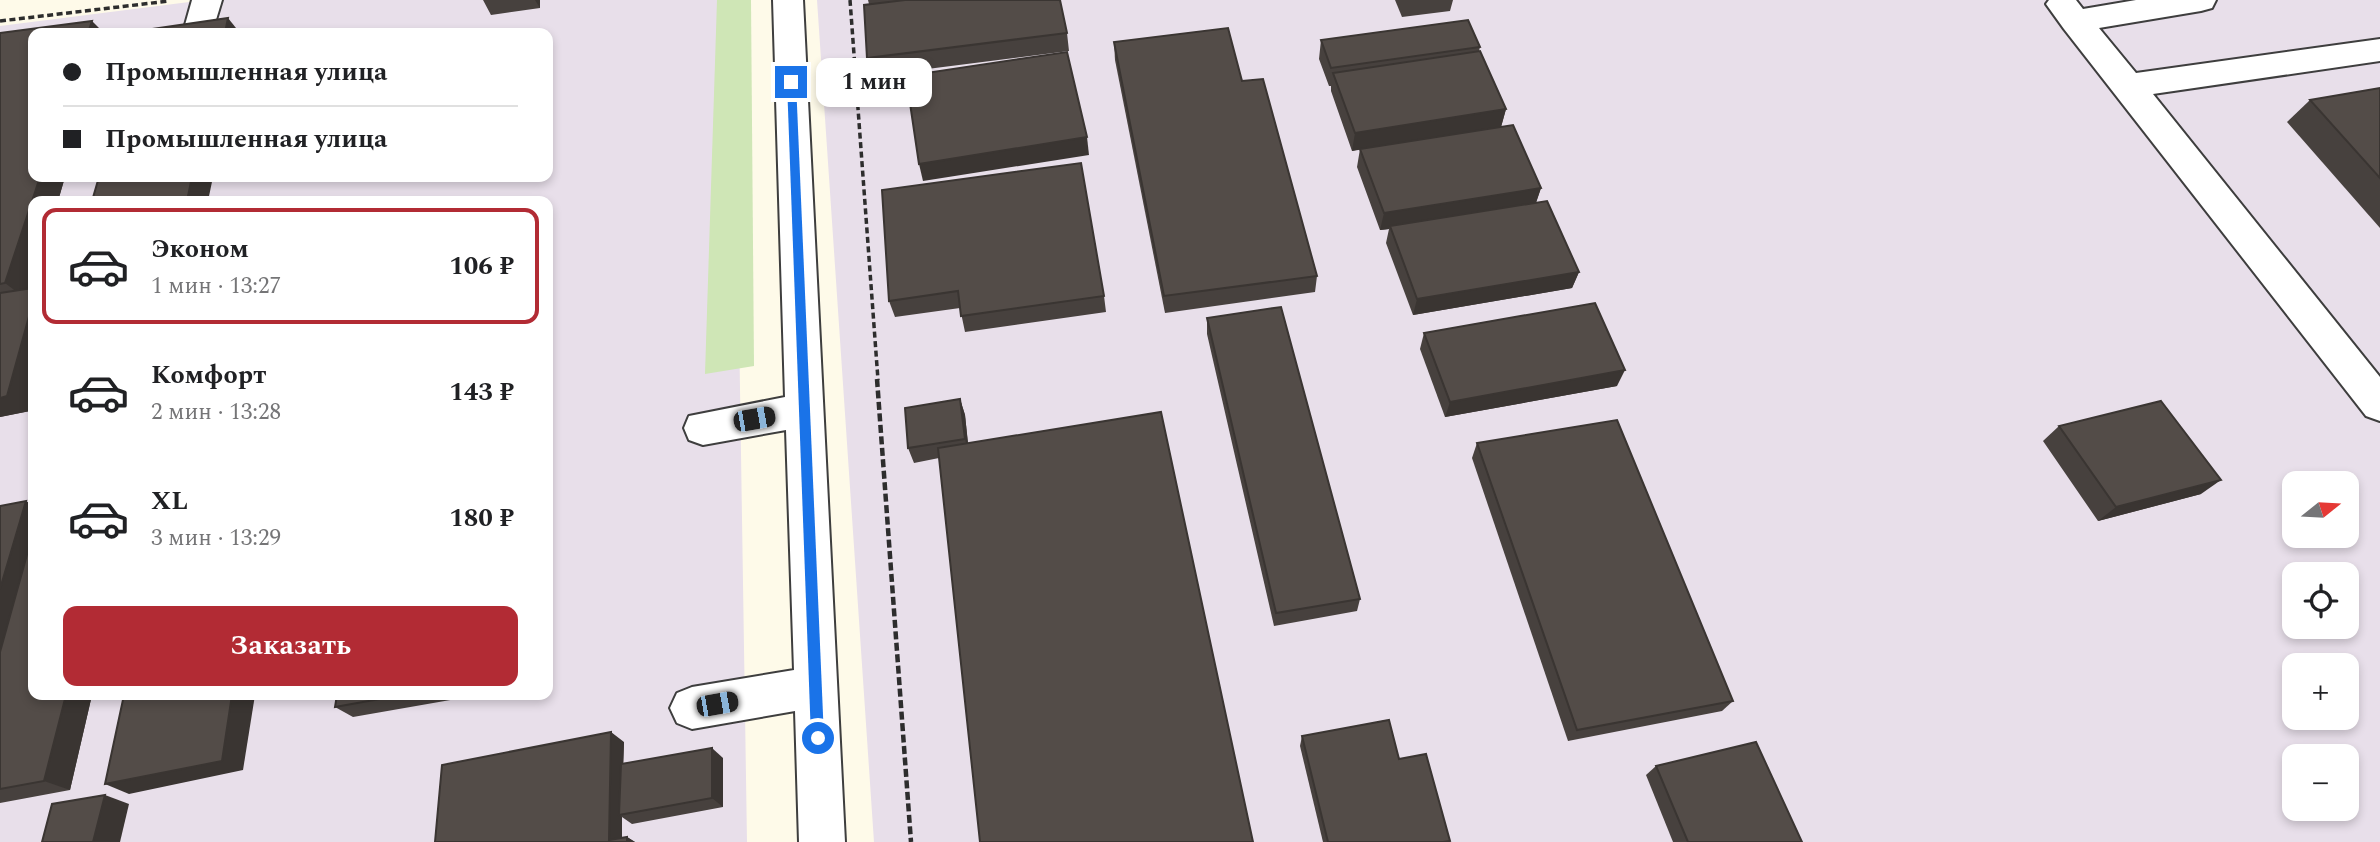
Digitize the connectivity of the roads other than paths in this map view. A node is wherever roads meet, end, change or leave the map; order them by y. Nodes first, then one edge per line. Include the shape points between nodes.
1 (788, 0) edge
2 (2201, 0) edge
3 (2067, 10) edge
4 (2380, 50) edge
5 (2128, 86) junction
6 (2380, 405) edge
7 (805, 410) junction
8 (703, 428) dead end
9 (816, 687) junction
10 (692, 708) dead end
11 (822, 842) edge

1 - 7 street
2 - 3 street
3 - 5 street
4 - 5 street
5 - 6 street
7 - 8 street
7 - 9 street
9 - 10 street
9 - 11 street

